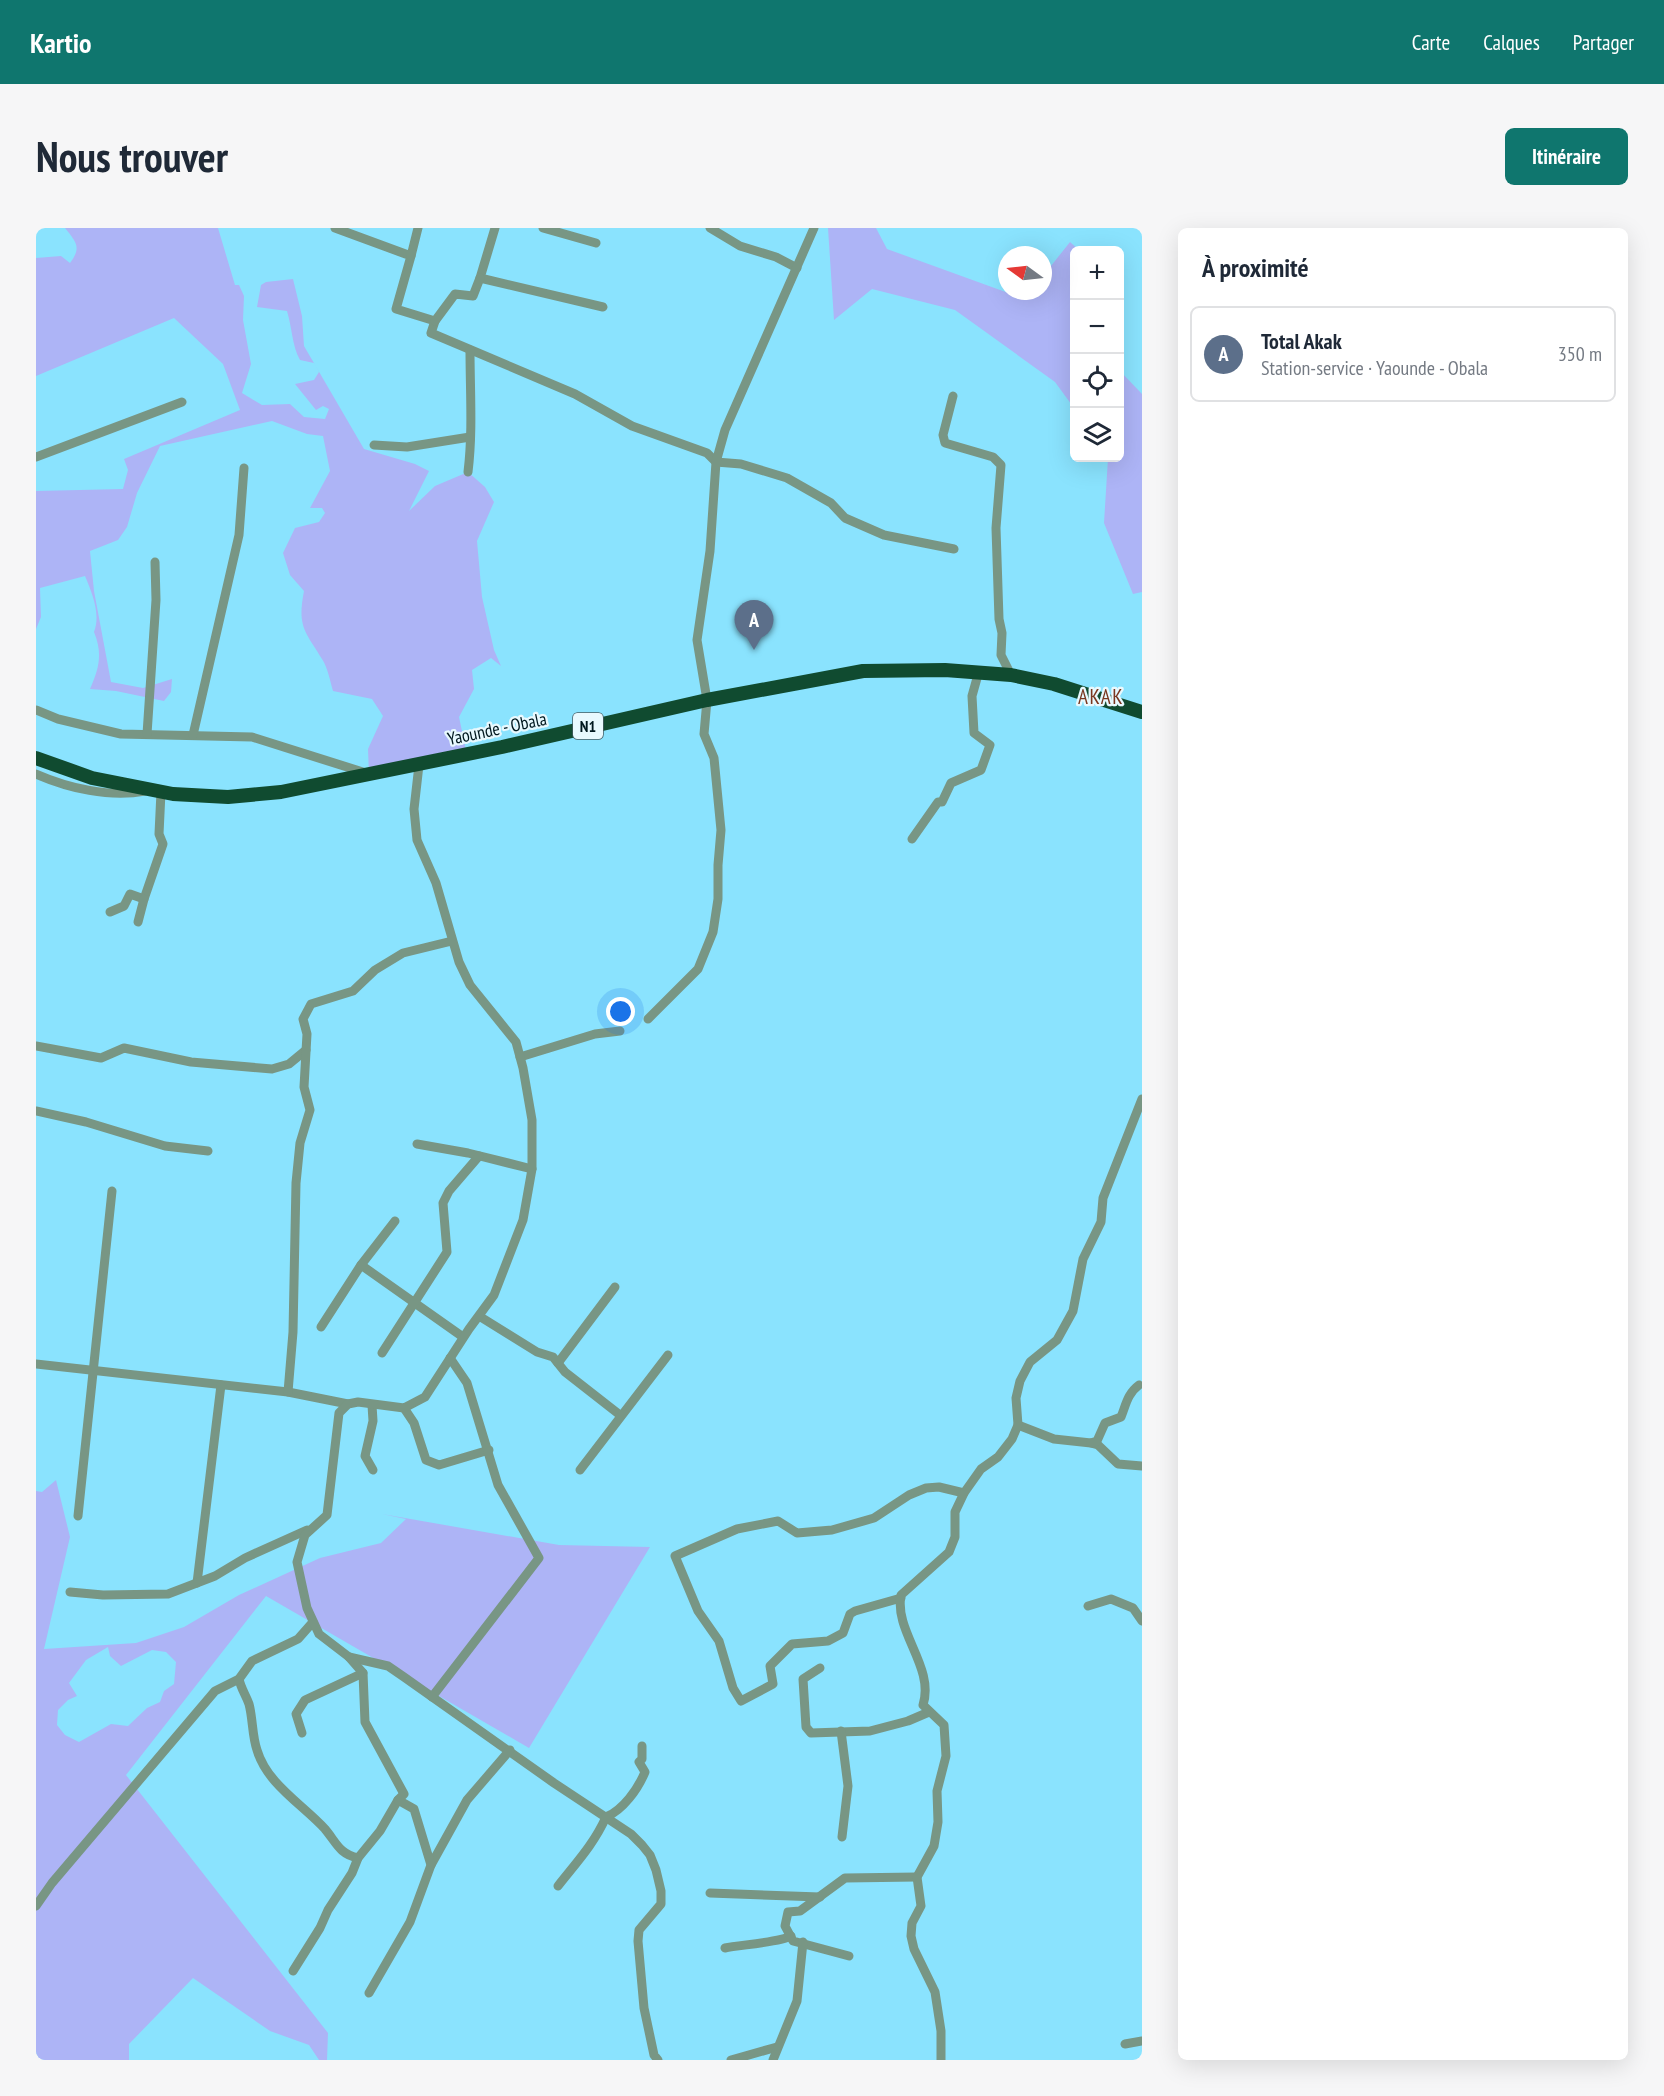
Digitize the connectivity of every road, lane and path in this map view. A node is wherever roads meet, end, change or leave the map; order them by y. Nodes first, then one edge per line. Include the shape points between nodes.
1 (335, 228) edge
2 (418, 228) edge
3 (495, 228) edge
4 (543, 228) edge
5 (710, 228) edge
6 (814, 228) edge
7 (596, 243) dead end
8 (411, 256) junction
9 (797, 268) junction
10 (480, 278) junction
11 (603, 307) dead end
12 (435, 321) junction
13 (470, 350) junction
14 (953, 396) dead end
15 (182, 402) dead end
16 (470, 437) junction
17 (374, 445) dead end
18 (36, 457) edge
19 (716, 462) junction
20 (244, 468) dead end
21 (468, 472) dead end
22 (954, 549) dead end
23 (155, 562) dead end
24 (979, 671) junction
25 (1011, 675) junction
26 (707, 700) junction
27 (36, 710) edge
28 (1142, 712) edge
29 (147, 734) junction
30 (193, 735) junction
31 (36, 758) edge
32 (419, 765) junction
33 (366, 773) junction
34 (36, 774) edge
35 (156, 791) junction
36 (912, 839) dead end
37 (144, 899) junction
38 (110, 912) dead end
39 (138, 922) dead end
40 (452, 941) junction
41 (648, 1019) dead end
42 (620, 1031) dead end
43 (36, 1046) edge
44 (306, 1050) junction
45 (520, 1057) junction
46 (1142, 1099) edge
47 (36, 1111) edge
48 (417, 1144) dead end
49 (208, 1151) dead end
50 (480, 1156) junction
51 (532, 1169) junction
52 (112, 1191) dead end
53 (394, 1221) dead end
54 (361, 1265) junction
55 (615, 1287) dead end
56 (413, 1303) junction
57 (479, 1316) junction
58 (321, 1327) dead end
59 (463, 1337) junction
60 (382, 1353) dead end
61 (668, 1355) dead end
62 (450, 1358) junction
63 (36, 1364) edge
64 (558, 1364) junction
65 (91, 1370) junction
66 (221, 1385) junction
67 (1139, 1385) dead end
68 (288, 1392) junction
69 (348, 1404) junction
70 (372, 1404) junction
71 (404, 1408) junction
72 (620, 1415) junction
73 (1018, 1425) junction
74 (1091, 1443) junction
75 (489, 1450) junction
76 (1142, 1466) edge
77 (373, 1470) dead end
78 (580, 1470) dead end
79 (964, 1493) junction
80 (78, 1516) dead end
81 (314, 1526) junction
82 (197, 1583) junction
83 (70, 1592) dead end
84 (901, 1598) junction
85 (1088, 1606) dead end
86 (1142, 1621) edge
87 (313, 1622) junction
88 (349, 1656) junction
89 (820, 1668) dead end
90 (363, 1673) junction
91 (239, 1679) junction
92 (432, 1697) junction
93 (929, 1712) junction
94 (841, 1731) junction
95 (302, 1733) dead end
96 (642, 1746) dead end
97 (510, 1750) junction
98 (398, 1800) junction
99 (606, 1817) junction
100 (842, 1837) dead end
101 (358, 1858) junction
102 (430, 1865) junction
103 (917, 1877) junction
104 (558, 1886) dead end
105 (710, 1893) dead end
106 (819, 1897) junction
107 (36, 1906) edge
108 (791, 1936) junction
109 (803, 1942) junction
110 (724, 1948) dead end
111 (849, 1956) dead end
112 (293, 1971) dead end
113 (369, 1993) dead end
114 (1142, 2041) edge
115 (1125, 2044) dead end
116 (777, 2047) junction
117 (658, 2060) edge
118 (731, 2060) edge
119 (773, 2060) edge
120 (941, 2060) edge

1 - 8 street
2 - 8 street
3 - 10 street
4 - 7 street
5 - 9 street via 740,246 776,256
6 - 9 street
8 - 12 street via 396,309
9 - 19 street via 725,430
10 - 11 street
10 - 12 street via 473,296 455,294
12 - 13 street via 431,333
13 - 16 street
13 - 19 street via 575,394 632,426 707,453
14 - 25 street via 943,435 945,443 993,457 1001,465 996,528 1001,655
15 - 18 street
16 - 17 street via 407,447
16 - 21 street
19 - 22 street via 741,464 787,478 831,503 845,518 884,535
19 - 26 street via 698,640
20 - 30 street via 239,535
23 - 29 street
24 - 25 highway, Yaounde - Obala / N1
24 - 26 highway, Yaounde - Obala / N1 via 863,671
24 - 36 street via 972,696 974,732 990,745 981,771 951,783 942,802 938,802
25 - 28 highway, Yaounde - Obala / N1 via 1054,684
26 - 32 highway, Yaounde - Obala / N1
26 - 41 street via 704,734 714,758 721,830 713,932 698,969
27 - 29 street via 121,734
29 - 30 street
30 - 33 street via 252,737
31 - 35 highway, Yaounde - Obala / N1 via 92,778
32 - 33 highway, Yaounde - Obala / N1
32 - 40 street via 414,809 417,840 436,883
33 - 35 highway, Yaounde - Obala / N1 via 281,792 228,797
34 - 35 street via 70,787 127,795
35 - 37 street via 163,844
37 - 38 street via 130,894 124,906
37 - 39 street
40 - 44 street via 403,953 375,970 353,991 311,1004 303,1019 308,1034
40 - 45 street via 470,985 516,1042
42 - 45 street via 595,1034
43 - 44 street via 101,1058 124,1048 191,1062 272,1069 289,1065
44 - 68 street via 304,1087 310,1110 300,1143 296,1183
45 - 51 street via 532,1120
46 - 73 street via 1103,1198 1101,1222 1083,1259 1073,1311 1057,1340 1030,1362 1020,1381 1016,1398
47 - 49 street via 165,1146
48 - 50 street
50 - 51 street
50 - 56 street via 443,1203 447,1252
51 - 57 street via 523,1220 494,1295
52 - 65 street
53 - 54 street
54 - 56 street
54 - 58 street
55 - 64 street
56 - 59 street
56 - 60 street
57 - 59 street
57 - 64 street via 537,1352 553,1357
59 - 62 street
61 - 72 street
62 - 71 street via 425,1397
62 - 75 street via 467,1383
63 - 65 street
64 - 72 street
65 - 66 street
65 - 80 street
66 - 68 street
66 - 82 street
67 - 74 street via 1123,1405 1121,1417 1105,1423 1098,1441
68 - 69 street
69 - 70 street
69 - 81 street via 339,1413 327,1515
70 - 71 street
70 - 77 street via 373,1421 365,1456
71 - 75 street via 414,1423 426,1460 439,1465
72 - 78 street
73 - 74 street via 1054,1439
73 - 79 street via 998,1457 981,1470
74 - 76 street via 1118,1464
75 - 92 street via 498,1485 539,1558
79 - 84 street via 955,1512 955,1537 949,1552 909,1585
79 - 84 street via 926,1488 874,1518 832,1530 796,1533 778,1521 737,1529 675,1556 698,1611 719,1641 733,1688 741,1701 772,1684 770,1666 792,1644 828,1641 843,1633 855,1611
81 - 82 street
81 - 87 street via 305,1535 297,1562
82 - 83 street via 168,1594
84 - 93 street via 899,1612 918,1661 926,1696 923,1705
85 - 86 street via 1111,1599 1133,1608
87 - 88 street via 319,1634
87 - 91 street via 298,1638 252,1661
88 - 90 street
88 - 92 street via 388,1666
89 - 94 street via 803,1679 806,1727 811,1733
90 - 95 street via 305,1700 296,1714
90 - 98 street via 365,1722 404,1794
91 - 101 street via 248,1702 256,1749 269,1773 326,1830 338,1848
91 - 107 street via 215,1691
92 - 97 street
93 - 94 street via 870,1731
93 - 103 street via 944,1725 946,1756 937,1791 934,1846
94 - 100 street via 848,1786
96 - 99 street via 639,1762 645,1772 641,1781 615,1813
97 - 99 street
97 - 102 street via 466,1800
98 - 101 street
98 - 102 street via 414,1809
99 - 104 street via 592,1845
99 - 117 street via 631,1834 650,1855 661,1891 659,1908 639,1930 638,1941 644,2008
101 - 112 street
102 - 113 street via 410,1922
103 - 106 street via 845,1878
103 - 120 street via 921,1905 912,1923 911,1936 935,1992
105 - 106 street
106 - 108 street via 800,1911 788,1912 785,1926
108 - 109 street via 800,1944
108 - 110 street
109 - 111 street
109 - 116 street via 797,2001
114 - 115 street
116 - 118 street
116 - 119 street

